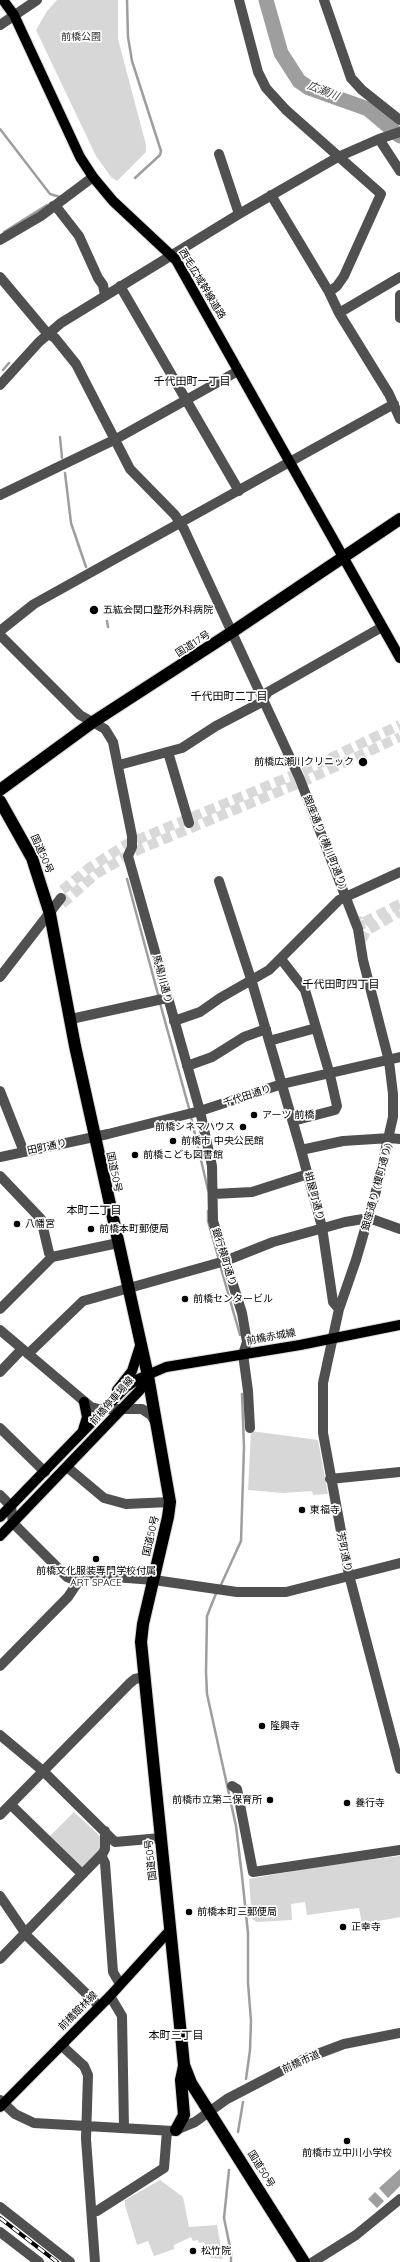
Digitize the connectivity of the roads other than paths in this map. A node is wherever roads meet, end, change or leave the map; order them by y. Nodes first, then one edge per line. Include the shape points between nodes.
1 (3, 0) edge
2 (13, 0) edge
3 (37, 0) edge
4 (239, 0) edge
5 (324, 0) edge
6 (14, 15) junction
7 (0, 25) edge
8 (400, 120) edge
9 (400, 132) edge
10 (384, 137) junction
11 (219, 154) dead end
12 (338, 157) junction
13 (400, 171) edge
14 (93, 177) junction
15 (271, 195) junction
16 (53, 206) junction
17 (239, 214) junction
18 (0, 240) edge
19 (172, 255) junction
20 (0, 277) edge
21 (400, 277) edge
22 (120, 286) junction
23 (329, 292) junction
24 (105, 295) junction
25 (400, 295) edge
26 (339, 313) junction
27 (400, 318) edge
28 (47, 333) junction
29 (238, 371) junction
30 (0, 385) edge
31 (186, 400) junction
32 (394, 404) junction
33 (400, 419) edge
34 (116, 440) junction
35 (290, 463) junction
36 (239, 491) junction
37 (0, 495) edge
38 (400, 519) edge
39 (181, 523) junction
40 (344, 558) junction
41 (382, 627) junction
42 (0, 631) edge
43 (232, 632) junction
44 (0, 635) edge
45 (400, 658) edge
46 (264, 699) junction
47 (93, 722) junction
48 (168, 752) junction
49 (119, 765) junction
50 (0, 790) edge
51 (0, 801) edge
52 (189, 823) dead end
53 (400, 872) edge
54 (219, 881) dead end
55 (61, 898) dead end
56 (347, 898) junction
57 (50, 914) junction
58 (280, 959) junction
59 (0, 977) edge
60 (252, 979) junction
61 (162, 999) junction
62 (71, 1019) junction
63 (174, 1022) junction
64 (316, 1028) junction
65 (266, 1029) junction
66 (270, 1041) junction
67 (400, 1057) edge
68 (388, 1061) junction
69 (187, 1066) junction
70 (330, 1075) junction
71 (282, 1084) junction
72 (0, 1090) edge
73 (200, 1111) junction
74 (293, 1121) junction
75 (95, 1137) junction
76 (395, 1139) edge
77 (301, 1150) junction
78 (24, 1152) junction
79 (0, 1157) edge
80 (308, 1174) junction
81 (0, 1176) edge
82 (214, 1194) junction
83 (369, 1218) junction
84 (322, 1227) junction
85 (400, 1230) edge
86 (118, 1243) junction
87 (52, 1257) junction
88 (225, 1261) junction
89 (128, 1289) junction
90 (0, 1309) edge
91 (339, 1309) junction
92 (399, 1327) edge
93 (0, 1330) edge
94 (333, 1337) junction
95 (140, 1346) junction
96 (25, 1352) junction
97 (243, 1354) junction
98 (0, 1372) edge
99 (148, 1376) junction
100 (86, 1403) junction
101 (123, 1408) junction
102 (102, 1412) junction
103 (156, 1423) junction
104 (0, 1428) edge
105 (104, 1428) junction
106 (250, 1428) dead end
107 (79, 1437) junction
108 (67, 1467) junction
109 (45, 1472) junction
110 (400, 1472) edge
111 (330, 1480) junction
112 (0, 1495) edge
113 (170, 1502) junction
114 (11, 1506) junction
115 (0, 1517) edge
116 (13, 1523) junction
117 (0, 1536) edge
118 (400, 1562) edge
119 (349, 1576) junction
120 (80, 1579) junction
121 (154, 1580) junction
122 (0, 1666) edge
123 (144, 1677) junction
124 (0, 1735) edge
125 (400, 1769) edge
126 (43, 1771) junction
127 (232, 1786) dead end
128 (11, 1805) junction
129 (0, 1815) edge
130 (105, 1831) junction
131 (161, 1838) junction
132 (400, 1850) edge
133 (101, 1855) junction
134 (82, 1874) junction
135 (0, 1896) edge
136 (171, 1929) junction
137 (26, 1932) junction
138 (0, 1959) edge
139 (120, 1984) junction
140 (110, 1996) junction
141 (99, 2006) junction
142 (400, 2033) edge
143 (61, 2045) junction
144 (184, 2065) junction
145 (1, 2104) edge
146 (210, 2112) junction
147 (86, 2127) junction
148 (124, 2128) junction
149 (171, 2130) junction
150 (396, 2202) edge
151 (0, 2207) edge
152 (92, 2212) junction
153 (400, 2213) edge
154 (0, 2232) edge
155 (39, 2262) edge
156 (70, 2262) edge
157 (95, 2262) edge
158 (304, 2262) edge
159 (313, 2262) edge

1 - 6 main road, 西毛広域幹線道路
2 - 6 main road, 西毛広域幹線道路
3 - 6 street
4 - 12 street via 262,80 280,105
5 - 8 street via 351,78
6 - 7 street
6 - 14 main road, 西毛広域幹線道路 via 74,146
9 - 10 street
10 - 12 street
10 - 13 street
11 - 17 street
12 - 15 street
12 - 23 street via 381,194 344,276
14 - 16 street
14 - 19 main road, 西毛広域幹線道路 via 117,205
15 - 17 street
15 - 23 street
16 - 18 street
16 - 24 street via 79,236
17 - 19 street
19 - 22 street
19 - 29 main road, 西毛広域幹線道路
20 - 28 street, 銀座通り (横川町通り)
21 - 26 street
22 - 24 street
22 - 31 street
23 - 26 street
24 - 28 street
25 - 27 street
26 - 32 street
28 - 30 street
28 - 34 street, 銀座通り (横川町通り) via 55,338 76,364
29 - 31 street
29 - 35 main road, 西毛広域幹線道路
31 - 34 street
31 - 36 street
32 - 33 street
32 - 35 street
34 - 37 street
34 - 39 street, 銀座通り (横川町通り) via 130,469
35 - 36 street
35 - 40 main road, 西毛広域幹線道路
36 - 39 street
38 - 40 highway, 国道17号
39 - 42 street via 34,604
39 - 43 street, 銀座通り (横川町通り)
40 - 41 main road, 西毛広域幹線道路
40 - 43 highway, 国道17号
41 - 45 main road, 西毛広域幹線道路
41 - 46 street via 268,692
43 - 46 street, 銀座通り (横川町通り)
43 - 47 highway, 国道17号
44 - 47 street, 馬場川通り via 80,715
46 - 48 street via 182,748
46 - 56 street, 銀座通り (横川町通り) via 299,777
47 - 49 street, 馬場川通り via 105,729 112,738
47 - 50 highway, 国道17号
48 - 49 street
48 - 52 street
49 - 61 street, 馬場川通り via 132,836 132,847 128,856
51 - 57 highway, 国道50号 via 32,858
53 - 56 street
54 - 60 street, 紺屋町通り
55 - 57 street
56 - 58 street via 339,900
56 - 68 street, 銀座通り (横川町通り) via 359,929 363,960
57 - 59 street
57 - 62 highway, 国道50号
58 - 60 street via 269,970
58 - 64 street via 305,990
60 - 63 street via 200,1012
60 - 65 street, 紺屋町通り
61 - 62 street
61 - 63 street, 馬場川通り
62 - 75 highway, 国道50号
63 - 69 street, 馬場川通り
64 - 66 street
64 - 70 street
65 - 66 street, 紺屋町通り
65 - 69 street via 244,1037 212,1057
66 - 71 street, 紺屋町通り
67 - 68 street, 千代田通り
68 - 70 street, 千代田通り
68 - 76 street, 銀座通り (榎町通り) via 393,1094
69 - 73 street, 馬場川通り
70 - 71 street, 千代田通り
70 - 74 street via 337,1106 335,1110
71 - 73 street, 千代田通り
71 - 74 street, 紺屋町通り
72 - 78 street
73 - 75 street, 千代田通り
73 - 82 street, 銀行横町通り via 212,1166
74 - 77 street, 紺屋町通り
75 - 78 street, 田町通り
75 - 86 highway, 国道50号
76 - 77 street via 343,1141
76 - 83 street, 銀座通り (榎町通り)
77 - 80 street, 紺屋町通り
78 - 79 street, 田町通り
80 - 82 street via 252,1192
80 - 84 street, 紺屋町通り
81 - 87 street via 40,1219
82 - 88 street, 銀行横町通り via 213,1221
83 - 84 street
83 - 85 street
83 - 91 street, 銀座通り (榎町通り)
84 - 88 street via 273,1242
84 - 91 street, 紺屋町通り via 333,1302
86 - 87 street
86 - 89 highway, 国道50号
87 - 90 street
88 - 89 street
88 - 97 street, 銀行横町通り via 242,1313 247,1342
89 - 95 highway, 国道50号
89 - 96 street via 83,1301
91 - 94 street, 芳町通り
92 - 94 main road, 前橋赤城線
93 - 96 street
94 - 97 main road, 前橋赤城線
94 - 111 street, 芳町通り via 323,1390 323,1433
95 - 99 highway, 国道50号
95 - 102 main road via 132,1371
96 - 98 street
96 - 100 street
97 - 99 main road, 前橋赤城線 via 166,1368
97 - 106 street, 銀行横町通り
99 - 101 main road, 前橋停車場線 via 140,1390
99 - 102 main road, 前橋停車場線 via 125,1388
99 - 103 highway, 国道50号
100 - 102 street
100 - 107 main road via 87,1421
101 - 102 street
101 - 103 street via 142,1409 151,1415
101 - 105 main road, 前橋停車場線
102 - 105 main road
102 - 107 main road, 前橋停車場線
103 - 113 highway, 国道50号
104 - 109 street
105 - 108 main road, 前橋停車場線
107 - 109 main road, 前橋停車場線
108 - 113 street via 104,1498 126,1504
108 - 116 main road, 前橋停車場線
109 - 114 main road, 前橋停車場線
110 - 111 street
111 - 119 street, 芳町通り
112 - 114 street
113 - 121 highway, 国道50号
114 - 115 main road, 前橋停車場線
114 - 116 street
116 - 117 main road, 前橋停車場線
116 - 120 street via 67,1577
118 - 119 street
119 - 121 street via 286,1592 264,1593 213,1590
119 - 125 street, 芳町通り
120 - 121 street via 88,1575
120 - 122 street via 68,1597
121 - 123 highway, 国道50号 via 142,1634
123 - 126 street via 130,1683
123 - 131 highway, 国道50号
124 - 126 street
126 - 128 street
126 - 130 street
127 - 132 street via 237,1789 253,1872
128 - 129 street
128 - 134 street
130 - 131 street via 115,1842
130 - 133 street via 105,1849
131 - 136 highway, 国道50号
133 - 134 street
133 - 139 street via 105,1863 113,1972
134 - 137 street
135 - 137 street
136 - 139 main road, 前橋館林線
136 - 144 highway, 国道50号
137 - 138 street
137 - 141 street
139 - 140 main road, 前橋館林線
140 - 141 main road, 前橋館林線
140 - 148 street via 122,2016
141 - 143 main road, 前橋館林線
142 - 146 street, 前橋市道 via 344,2044 304,2059 227,2099
143 - 145 main road, 前橋館林線
143 - 147 street via 84,2066 87,2072
144 - 146 highway, 国道50号 via 191,2083
144 - 149 highway via 181,2080 184,2115
145 - 147 street via 21,2118 34,2123
146 - 149 street, 前橋市道
146 - 158 highway, 国道50号
147 - 148 street
147 - 152 street
148 - 149 street
149 - 152 street via 164,2168
150 - 153 street
150 - 159 street via 356,2235
151 - 156 street
152 - 157 street
154 - 155 street

